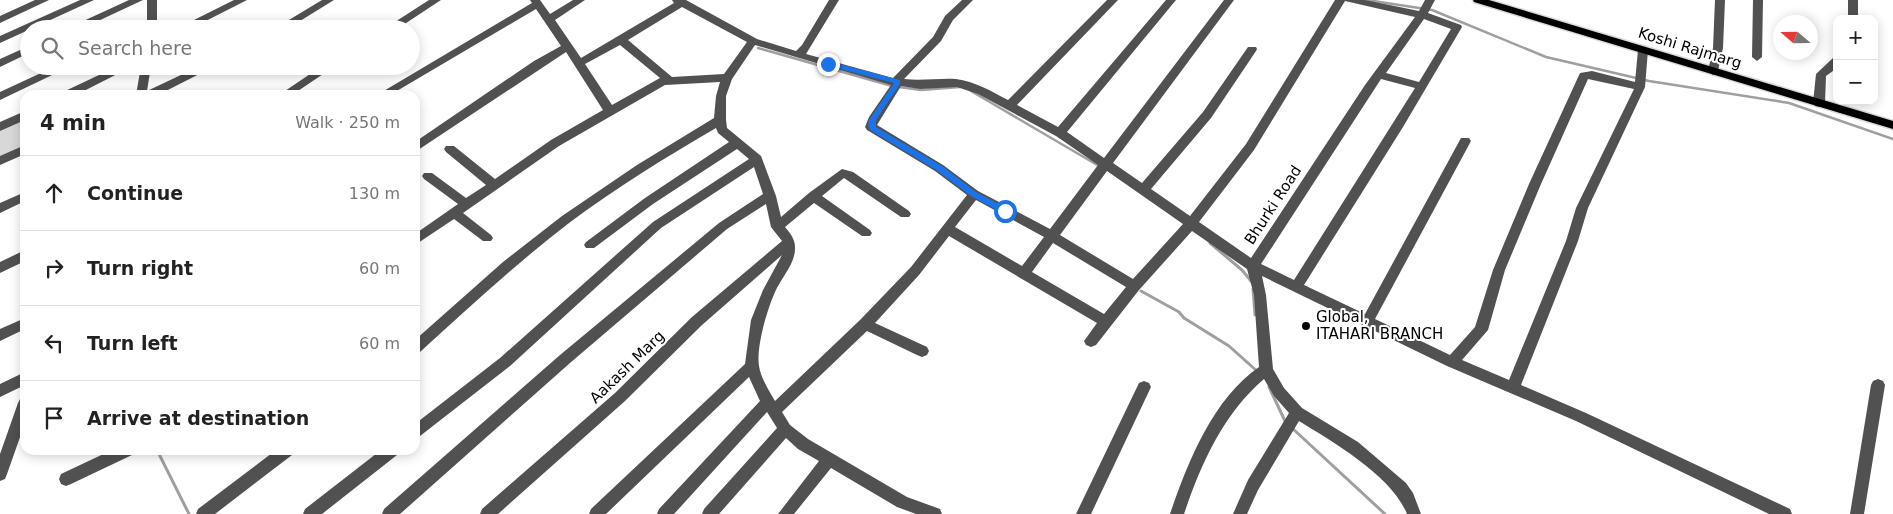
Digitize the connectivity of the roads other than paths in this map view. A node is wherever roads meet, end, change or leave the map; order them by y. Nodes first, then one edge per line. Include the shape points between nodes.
1 (44, 0) edge
2 (89, 0) edge
3 (138, 0) edge
4 (152, 0) edge
5 (242, 0) edge
6 (328, 0) edge
7 (436, 0) edge
8 (580, 0) edge
9 (834, 0) edge
10 (968, 0) edge
11 (1112, 0) edge
12 (1171, 0) edge
13 (1229, 0) edge
14 (1340, 0) edge
15 (1349, 0) edge
16 (1478, 0) edge
17 (1720, 0) edge
18 (1758, 0) edge
19 (1853, 0) edge
20 (536, 2) edge
21 (684, 2) edge
22 (1426, 8) edge
23 (1853, 15) edge
24 (0, 20) edge
25 (44, 20) edge
26 (92, 20) edge
27 (152, 20) edge
28 (199, 20) edge
29 (294, 20) edge
30 (404, 20) edge
31 (548, 20) junction
32 (20, 31) edge
33 (0, 40) edge
34 (621, 40) junction
35 (753, 41) junction
36 (567, 46) junction
37 (1252, 49) dead end
38 (1643, 50) junction
39 (20, 53) edge
40 (799, 54) junction
41 (1757, 57) dead end
42 (0, 63) edge
43 (579, 63) junction
44 (1833, 66) edge
45 (1713, 71) junction
46 (420, 72) edge
47 (46, 75) edge
48 (109, 75) edge
49 (144, 75) edge
50 (191, 75) edge
51 (316, 75) edge
52 (415, 75) edge
53 (1379, 75) junction
54 (726, 78) junction
55 (669, 80) junction
56 (897, 82) junction
57 (1640, 82) junction
58 (1422, 86) junction
59 (78, 90) edge
60 (142, 90) edge
61 (159, 90) edge
62 (292, 90) edge
63 (390, 90) edge
64 (0, 96) edge
65 (1819, 103) junction
66 (1010, 105) junction
67 (609, 110) junction
68 (20, 117) edge
69 (720, 120) junction
70 (1893, 125) edge
71 (0, 127) edge
72 (1060, 133) junction
73 (1466, 141) dead end
74 (738, 143) junction
75 (420, 145) edge
76 (450, 149) dead end
77 (20, 152) edge
78 (756, 159) junction
79 (0, 160) edge
80 (1106, 164) junction
81 (428, 176) dead end
82 (494, 185) junction
83 (1144, 189) junction
84 (974, 194) junction
85 (770, 196) junction
86 (814, 196) junction
87 (20, 198) edge
88 (467, 205) junction
89 (0, 208) edge
90 (455, 213) junction
91 (906, 214) dead end
92 (1191, 224) junction
93 (777, 227) junction
94 (948, 229) junction
95 (866, 233) dead end
96 (1052, 236) junction
97 (420, 237) edge
98 (487, 238) dead end
99 (788, 243) junction
100 (590, 246) dead end
101 (20, 258) edge
102 (1253, 266) junction
103 (0, 268) edge
104 (1024, 273) junction
105 (1134, 286) junction
106 (1296, 287) junction
107 (1106, 320) junction
108 (1367, 322) junction
109 (865, 324) junction
110 (20, 325) edge
111 (0, 335) edge
112 (1091, 341) dead end
113 (420, 344) edge
114 (922, 351) dead end
115 (1452, 362) junction
116 (752, 366) junction
117 (1266, 370) junction
118 (20, 381) edge
119 (1878, 385) dead end
120 (1144, 387) dead end
121 (1513, 388) junction
122 (0, 391) edge
123 (771, 407) junction
124 (1297, 412) junction
125 (20, 413) edge
126 (420, 428) edge
127 (785, 429) junction
128 (6, 441) edge
129 (116, 455) edge
130 (281, 455) edge
131 (386, 455) edge
132 (828, 460) junction
133 (0, 474) edge
134 (66, 479) dead end
135 (203, 514) edge
136 (310, 514) edge
137 (389, 514) edge
138 (487, 514) edge
139 (596, 514) edge
140 (664, 514) edge
141 (709, 514) edge
142 (785, 514) edge
143 (935, 514) edge
144 (1083, 514) edge
145 (1177, 514) edge
146 (1240, 514) edge
147 (1414, 514) edge
148 (1782, 514) edge
149 (1857, 514) edge

1 - 24 street
2 - 25 street
3 - 26 street
4 - 27 street
5 - 28 street
6 - 29 street
7 - 30 street
8 - 31 street
9 - 40 street
10 - 56 street via 949,18 937,39
11 - 66 street
12 - 72 street
13 - 80 street
14 - 92 street via 1250,146
15 - 22 street
16 - 38 main road, Koshi Rajmarg
17 - 45 street via 1718,48
18 - 41 street
19 - 23 street
20 - 31 street
20 - 46 street
21 - 34 street
21 - 35 street
22 - 53 street, Bhurki Road
22 - 58 street via 1457,27
31 - 36 street
32 - 33 street
34 - 43 street
34 - 55 street
35 - 40 street
35 - 54 street
36 - 43 street
36 - 75 street
37 - 83 street via 1207,115
38 - 45 main road, Koshi Rajmarg
38 - 57 street
39 - 42 street
40 - 56 street
43 - 67 street
44 - 65 street via 1821,74
45 - 65 main road, Koshi Rajmarg
47 - 64 street
48 - 59 street
49 - 60 street
50 - 61 street
51 - 62 street
52 - 63 street
53 - 58 street
53 - 102 street, Bhurki Road
54 - 55 street
54 - 69 street
55 - 67 street
56 - 66 street via 920,85 957,83
56 - 84 street via 873,120 872,127 939,168
57 - 115 street via 1592,74 1584,76 1499,270 1481,330
57 - 121 street via 1582,208
58 - 106 street
65 - 70 main road, Koshi Rajmarg
66 - 72 street
67 - 82 street
68 - 71 street
69 - 74 street via 722,130
69 - 113 street via 646,164 567,219
72 - 80 street
73 - 108 street
74 - 78 street
74 - 100 street via 649,201
76 - 82 street
77 - 79 street
78 - 85 street
78 - 126 street via 657,225 505,362
80 - 83 street
80 - 96 street
81 - 88 street
82 - 88 street
83 - 92 street
84 - 94 street
84 - 96 street
85 - 93 street
85 - 137 street via 723,226
86 - 91 street via 844,173
86 - 93 street
86 - 95 street
87 - 89 street
88 - 90 street
90 - 97 street
90 - 98 street
92 - 102 street
92 - 105 street
93 - 99 street
94 - 104 street
94 - 109 street via 915,271
96 - 104 street
96 - 105 street
99 - 116 street via 788,257 769,290 758,320
99 - 138 street, Aakash Marg
101 - 103 street
102 - 106 street
102 - 117 street, Bhurki Road via 1260,295
104 - 107 street
105 - 107 street
106 - 108 street
107 - 112 street
108 - 115 street
109 - 114 street
109 - 123 street
110 - 111 street
115 - 121 street
116 - 123 street
116 - 139 street
117 - 124 street, Bhurki Road via 1278,392
117 - 145 street via 1224,412 1210,433
118 - 122 street
119 - 149 street
120 - 144 street
121 - 148 street via 1581,417
123 - 127 street
123 - 140 street
124 - 146 street via 1253,485
124 - 147 street, Bhurki Road via 1353,447 1401,488
125 - 128 street
127 - 132 street
127 - 141 street
128 - 133 street
129 - 134 street
130 - 135 street
131 - 136 street
132 - 142 street
132 - 143 street via 902,502

